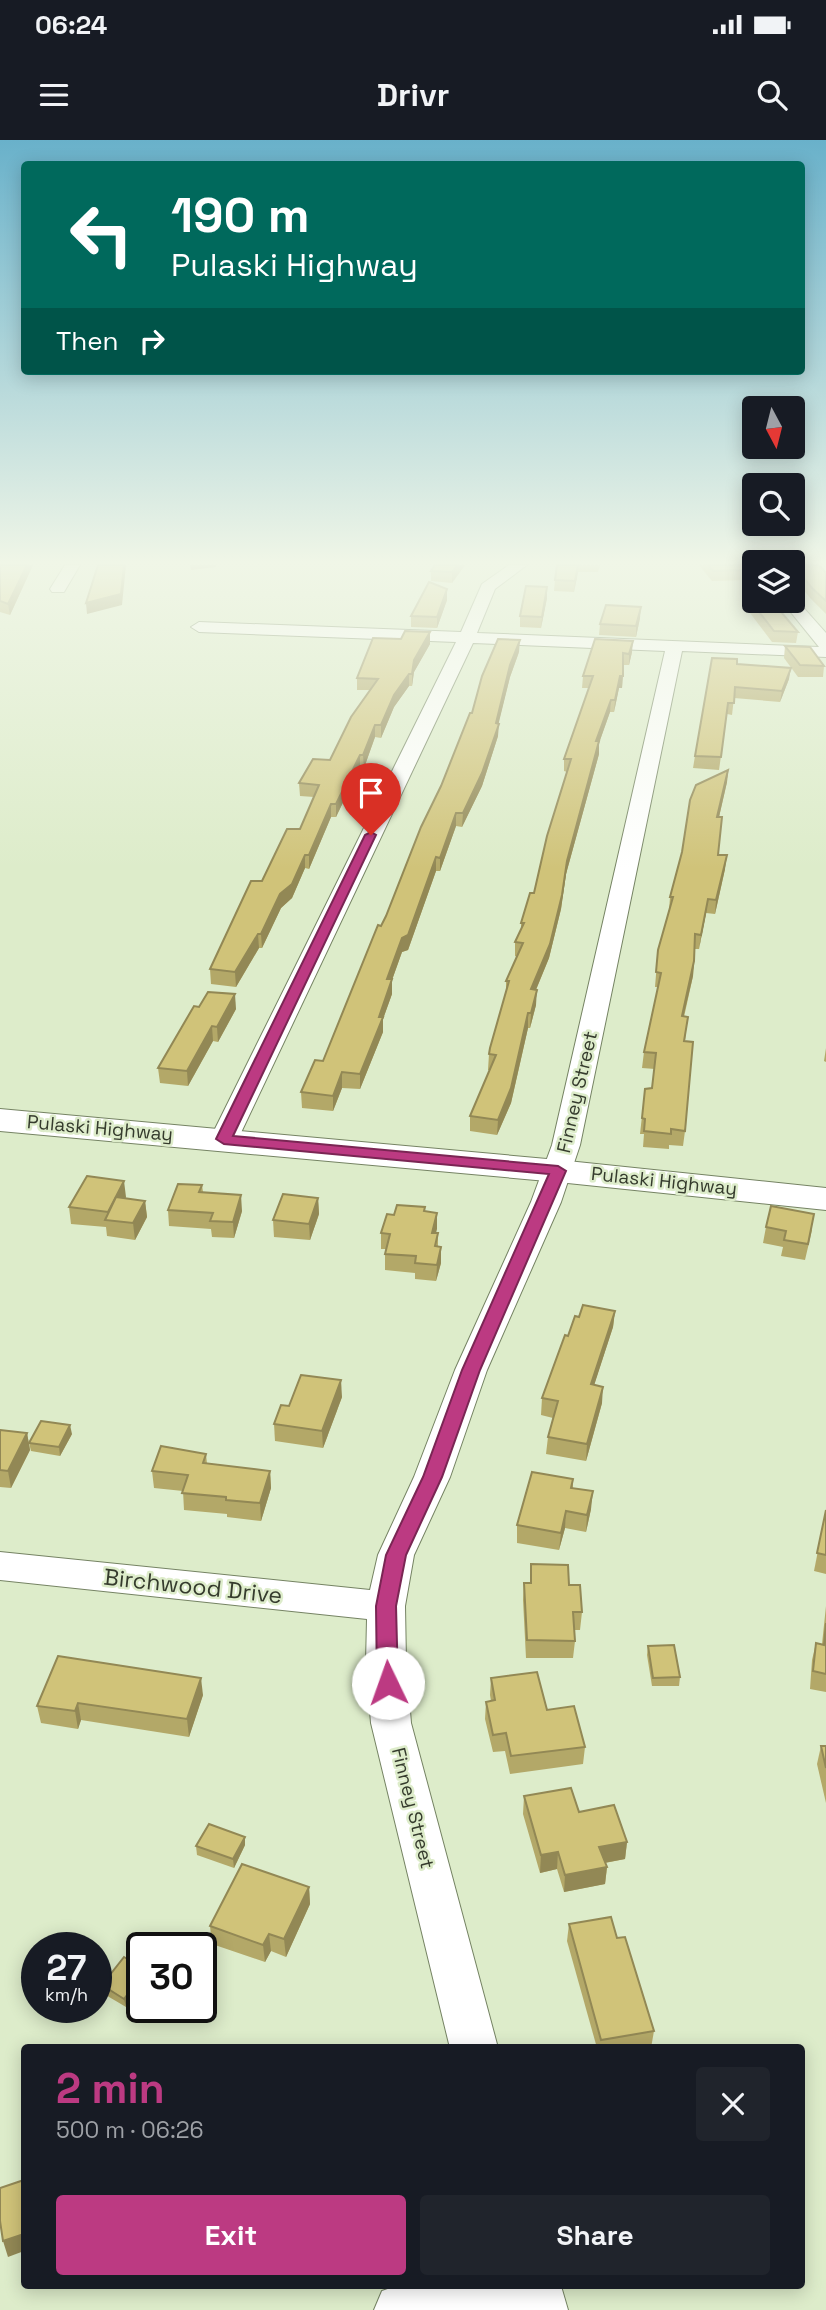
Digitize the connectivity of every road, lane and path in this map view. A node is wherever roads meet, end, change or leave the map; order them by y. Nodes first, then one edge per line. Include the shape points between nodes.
1 (453, 666) edge
2 (670, 666) edge
3 (0, 1119) edge
4 (224, 1139) junction
5 (558, 1171) junction
6 (826, 1199) edge
7 (0, 1566) edge
8 (386, 1606) junction
9 (473, 2044) edge
10 (505, 2289) edge
11 (536, 2289) edge
12 (401, 2310) edge
13 (541, 2310) edge

1 - 4 street
2 - 5 street, Finney Street
3 - 4 main road, Pulaski Highway
4 - 5 main road, Pulaski Highway
5 - 6 main road, Pulaski Highway
5 - 8 street, Finney Street via 396,1555
7 - 8 street, Birchwood Drive
8 - 9 street, Finney Street via 391,1723
10 - 12 street
11 - 13 street

